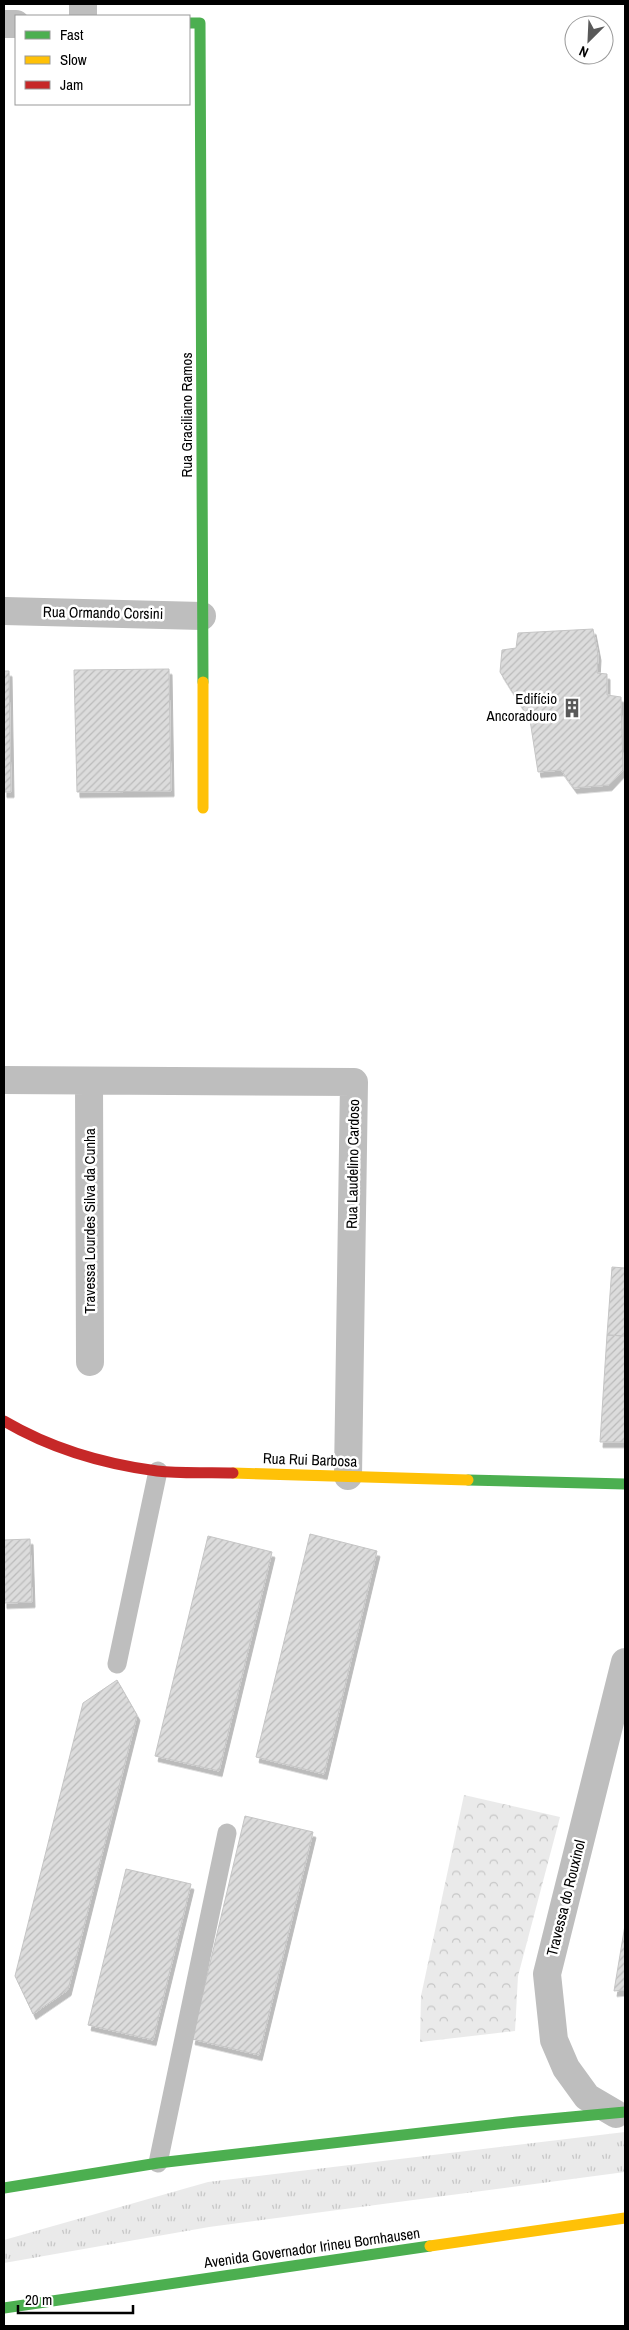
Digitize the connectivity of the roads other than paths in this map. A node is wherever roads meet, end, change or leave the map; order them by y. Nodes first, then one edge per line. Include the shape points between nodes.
1 (195, 23) edge
2 (4, 611) edge
3 (202, 616) junction
4 (203, 808) dead end
5 (4, 1080) edge
6 (89, 1081) junction
7 (90, 1362) dead end
8 (4, 1420) edge
9 (158, 1471) junction
10 (348, 1476) junction
11 (625, 1484) edge
12 (625, 1662) edge
13 (117, 1664) dead end
14 (227, 1833) dead end
15 (621, 2113) edge
16 (158, 2163) junction
17 (4, 2188) edge
18 (625, 2218) edge
19 (4, 2308) edge

1 - 3 main road, Rua Graciliano Ramos
2 - 3 street, Rua Ormando Corsini
3 - 4 main road, Rua Graciliano Ramos
5 - 6 street, Rua Laudelino Cardoso
6 - 7 street, Travessa Lourdes Silva da Cunha
6 - 10 street, Rua Laudelino Cardoso via 354,1082
8 - 9 main road, Rua Rui Barbosa via 16,1429 72,1451 115,1464
9 - 10 main road, Rua Rui Barbosa
9 - 13 lane
10 - 11 main road, Rua Rui Barbosa
12 - 15 street, Travessa do Rouxinol via 547,1974 554,2040 566,2068 588,2097
14 - 16 lane
15 - 16 main road
16 - 17 main road
18 - 19 main road, Avenida Governador Irineu Bornhausen

